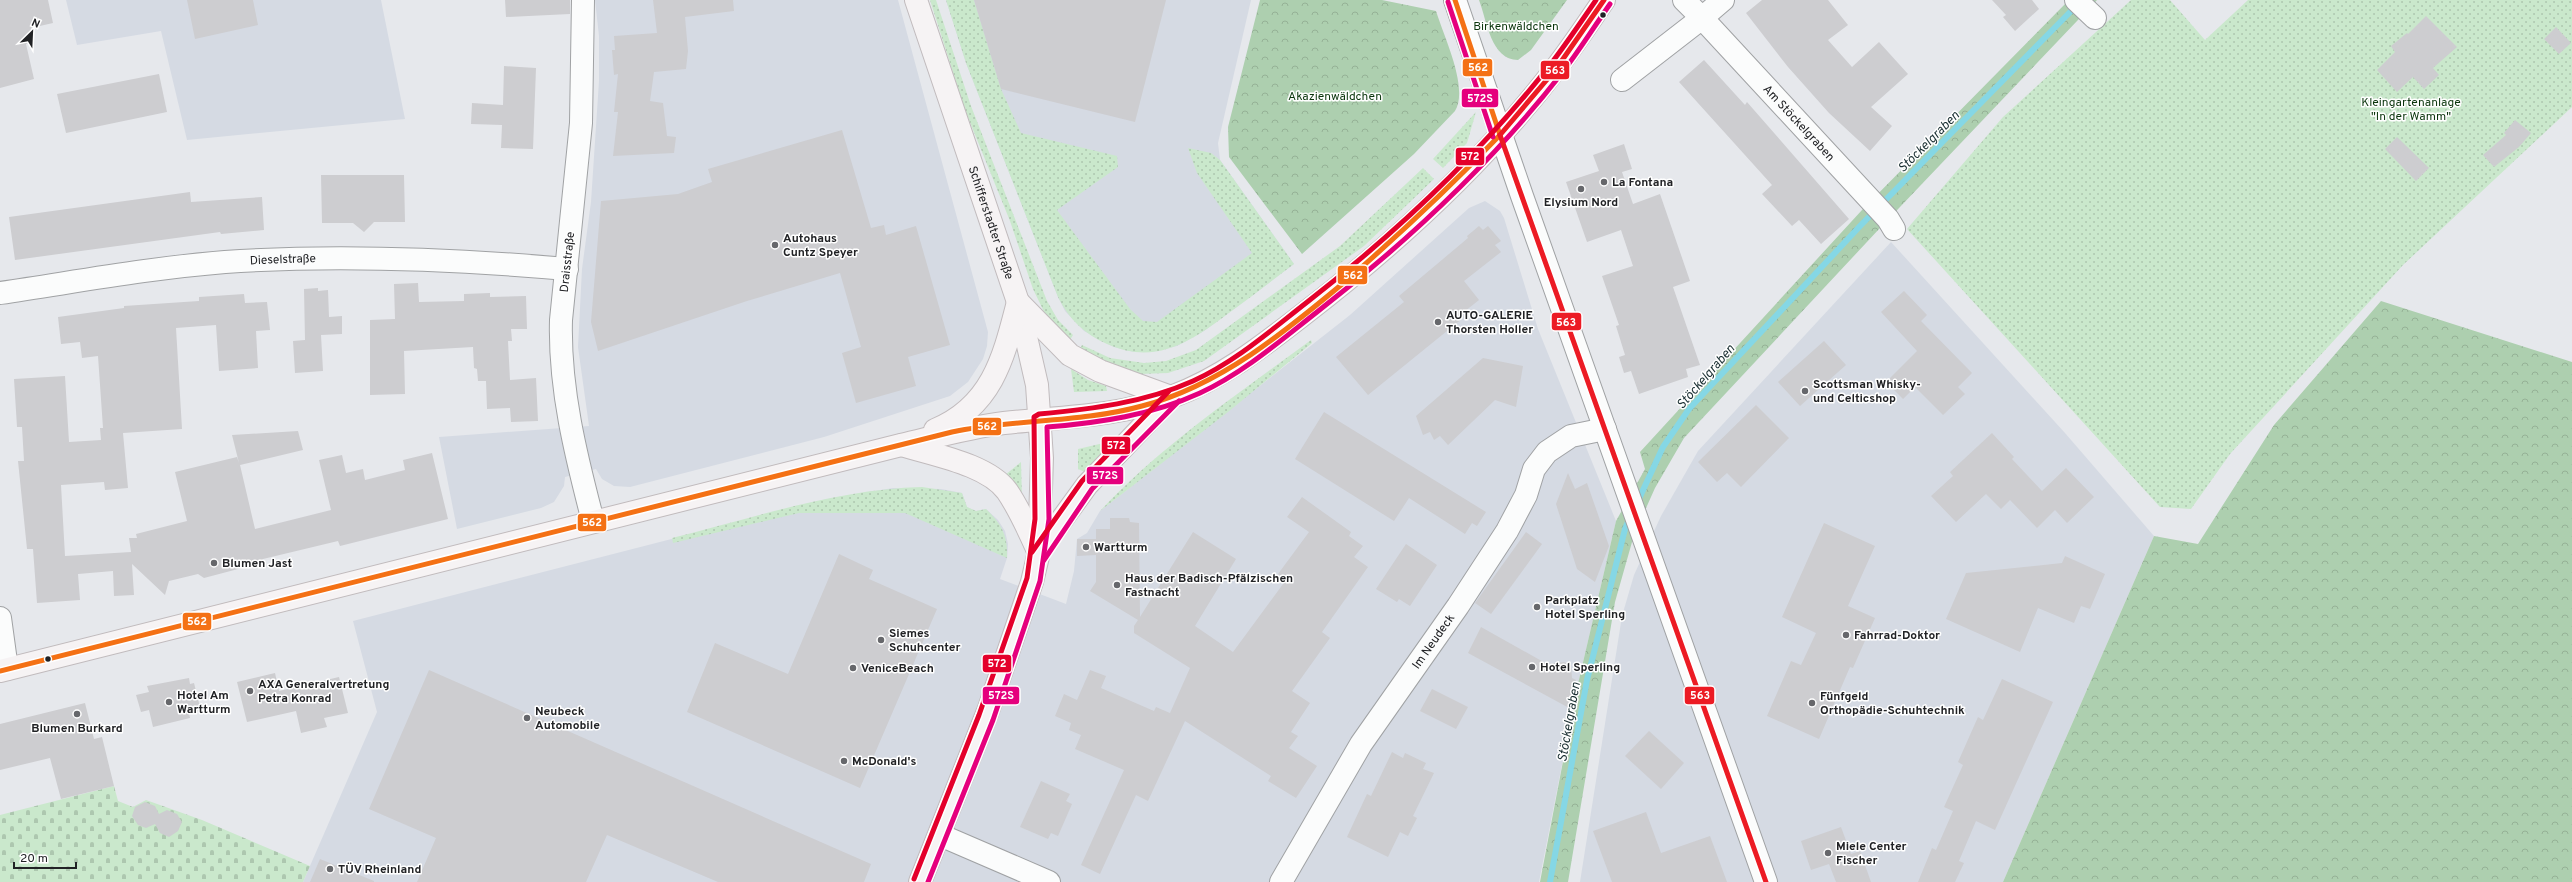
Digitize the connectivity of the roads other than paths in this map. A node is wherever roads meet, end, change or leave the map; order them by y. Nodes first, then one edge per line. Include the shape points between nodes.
1 (583, 0) edge
2 (916, 0) edge
3 (920, 0) edge
4 (1455, 0) edge
5 (1604, 0) edge
6 (1684, 0) edge
7 (1723, 0) edge
8 (1702, 18) junction
9 (926, 28) junction
10 (1622, 80) dead end
11 (1500, 135) junction
12 (1891, 224) dead end
13 (567, 269) junction
14 (0, 293) edge
15 (1018, 302) junction
16 (1171, 397) junction
17 (1040, 421) junction
18 (1605, 429) junction
19 (901, 445) junction
20 (593, 521) junction
21 (1039, 552) junction
22 (0, 618) edge
23 (4, 670) edge
24 (940, 835) junction
25 (920, 882) edge
26 (1049, 882) edge
27 (1281, 882) edge
28 (1766, 882) edge

1 - 13 street, Draisstraße via 581,123
2 - 9 main road, Schifferstadter Straße
3 - 9 main road, Schifferstadter Straße
4 - 11 street
5 - 11 main road via 1556,69
6 - 8 street, Am Stöckelgraben
7 - 8 street
8 - 10 street
8 - 12 street, Am Stöckelgraben
9 - 15 main road, Schifferstadter Straße
11 - 16 main road via 1420,216 1325,298 1258,350 1219,375
11 - 18 street
13 - 14 street, Dieselstraße via 410,258 299,258 224,262
13 - 20 street, Draisstraße via 561,320 562,375
15 - 16 main road via 1070,355 1100,371
15 - 17 main road, Schifferstadter Straße via 1037,385
15 - 19 main road via 1001,364 991,384 965,412 941,428
16 - 17 main road via 1103,414
16 - 21 main road via 1087,485
17 - 19 main road via 980,427
17 - 21 main road, Schifferstadter Straße via 1042,458
18 - 27 street, Im Neudeck via 1571,436 1547,452 1534,469 1526,495 1507,531 1361,744
18 - 28 street
19 - 20 main road
19 - 21 main road via 959,462 994,479 1006,490
20 - 23 main road
21 - 24 main road via 998,686
22 - 23 street
24 - 25 main road
24 - 26 street

